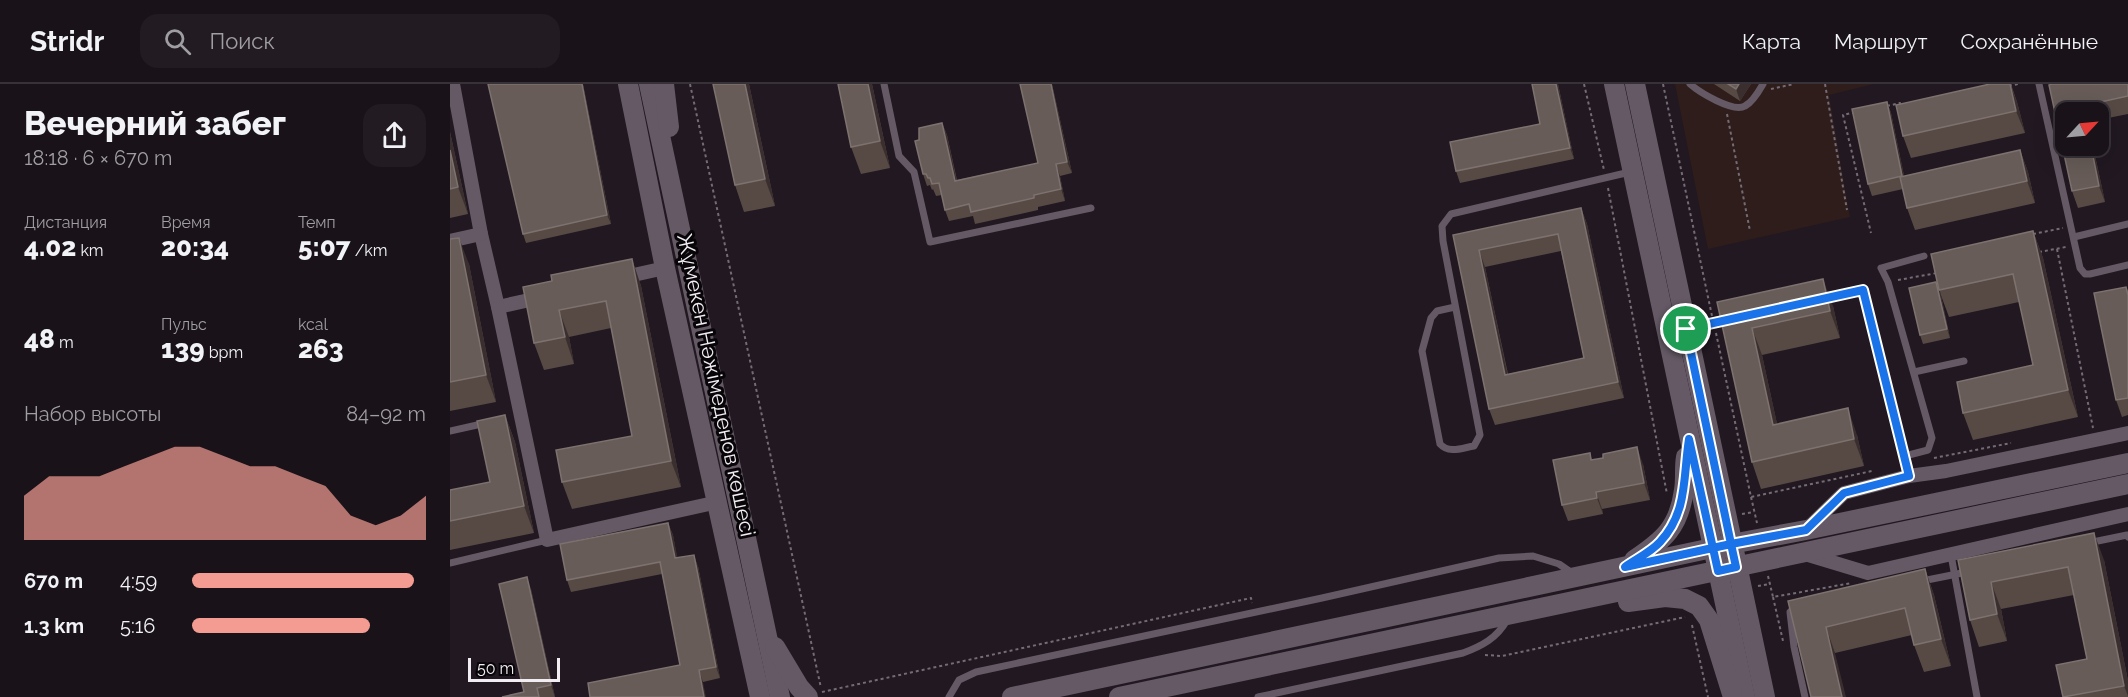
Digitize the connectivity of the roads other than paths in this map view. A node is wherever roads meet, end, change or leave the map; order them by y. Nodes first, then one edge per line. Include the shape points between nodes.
1 (453, 84) edge
2 (628, 84) edge
3 (649, 84) edge
4 (664, 84) edge
5 (884, 84) edge
6 (1614, 84) edge
7 (1635, 84) edge
8 (1690, 84) edge
9 (1763, 84) edge
10 (2039, 84) edge
11 (668, 168) junction
12 (1633, 171) junction
13 (1091, 208) dead end
14 (2128, 224) edge
15 (481, 234) junction
16 (450, 241) edge
17 (2074, 241) junction
18 (1924, 256) dead end
19 (2128, 265) edge
20 (665, 268) junction
21 (609, 281) edge
22 (554, 294) edge
23 (1818, 300) edge
24 (498, 307) junction
25 (1455, 307) junction
26 (1737, 318) edge
27 (1686, 329) junction
28 (1965, 361) dead end
29 (1914, 372) junction
30 (497, 421) edge
31 (450, 431) edge
32 (2128, 433) edge
33 (1689, 439) junction
34 (1905, 456) junction
35 (2128, 463) edge
36 (1909, 476) junction
37 (2128, 484) edge
38 (718, 502) junction
39 (2128, 514) edge
40 (1716, 519) junction
41 (1806, 530) junction
42 (2128, 536) edge
43 (547, 540) junction
44 (2082, 544) edge
45 (1722, 546) junction
46 (1803, 553) junction
47 (1951, 555) junction
48 (450, 562) edge
49 (1625, 567) junction
50 (1727, 569) junction
51 (1970, 570) edge
52 (1955, 575) junction
53 (1578, 577) junction
54 (1911, 583) edge
55 (1574, 601) junction
56 (1799, 603) edge
57 (1510, 615) junction
58 (766, 634) junction
59 (815, 694) edge
60 (760, 697) edge
61 (780, 697) edge
62 (950, 697) edge
63 (1012, 697) edge
64 (1119, 697) edge
65 (1258, 697) edge
66 (1733, 697) edge
67 (1745, 697) edge
68 (1765, 697) edge
69 (1805, 697) edge
70 (1977, 697) edge

1 - 15 street
2 - 20 main road, Жұмекен Нәжімеденов көшесі
3 - 11 main road, Жұмекен Нәжімеденов көшесі
4 - 11 main road
5 - 13 lane via 899,156 914,172 930,242
6 - 12 main road
7 - 27 main road
8 - 9 lane via 1725,105 1740,108 1747,106
10 - 17 lane
11 - 58 main road, Жұмекен Нәжімеденов көшесі
12 - 25 lane via 1451,214 1442,226
12 - 33 main road
14 - 17 lane
15 - 16 street
15 - 24 street
17 - 19 lane via 2085,274
18 - 29 lane via 1881,268
20 - 21 street
20 - 38 main road, Жұмекен Нәжімеденов көшесі
22 - 24 street
23 - 34 lane via 1863,290
24 - 43 street via 514,417
25 - 25 lane via 1480,435 1474,446 1453,450 1440,444 1422,351 1431,318 1437,311
26 - 27 lane
27 - 40 main road
28 - 29 lane
29 - 34 lane via 1932,438 1928,450
30 - 31 lane
32 - 36 street
33 - 40 main road
33 - 49 main road via 1678,518 1660,543
34 - 36 lane
35 - 41 main road
36 - 41 street via 1844,493
37 - 46 main road
38 - 43 street
38 - 60 main road, Жұмекен Нәжімеденов көшесі
39 - 47 street
40 - 45 main road
41 - 45 main road
42 - 44 lane
43 - 48 lane
45 - 49 main road
45 - 50 main road
46 - 47 street via 1868,573
46 - 50 main road
47 - 52 lane
49 - 53 main road
50 - 55 main road
50 - 67 main road
50 - 68 main road
51 - 52 lane
52 - 54 lane
52 - 70 lane
53 - 62 lane via 1559,564 1533,556 1499,558 976,672 958,680
53 - 63 main road
55 - 57 main road
55 - 66 main road via 1611,605 1665,597 1685,599 1699,606 1709,620
56 - 69 lane via 1790,612
57 - 64 main road
57 - 65 lane via 1501,630 1484,645 1463,653
58 - 59 main road via 799,687
58 - 61 main road, Жұмекен Нәжімеденов көшесі

